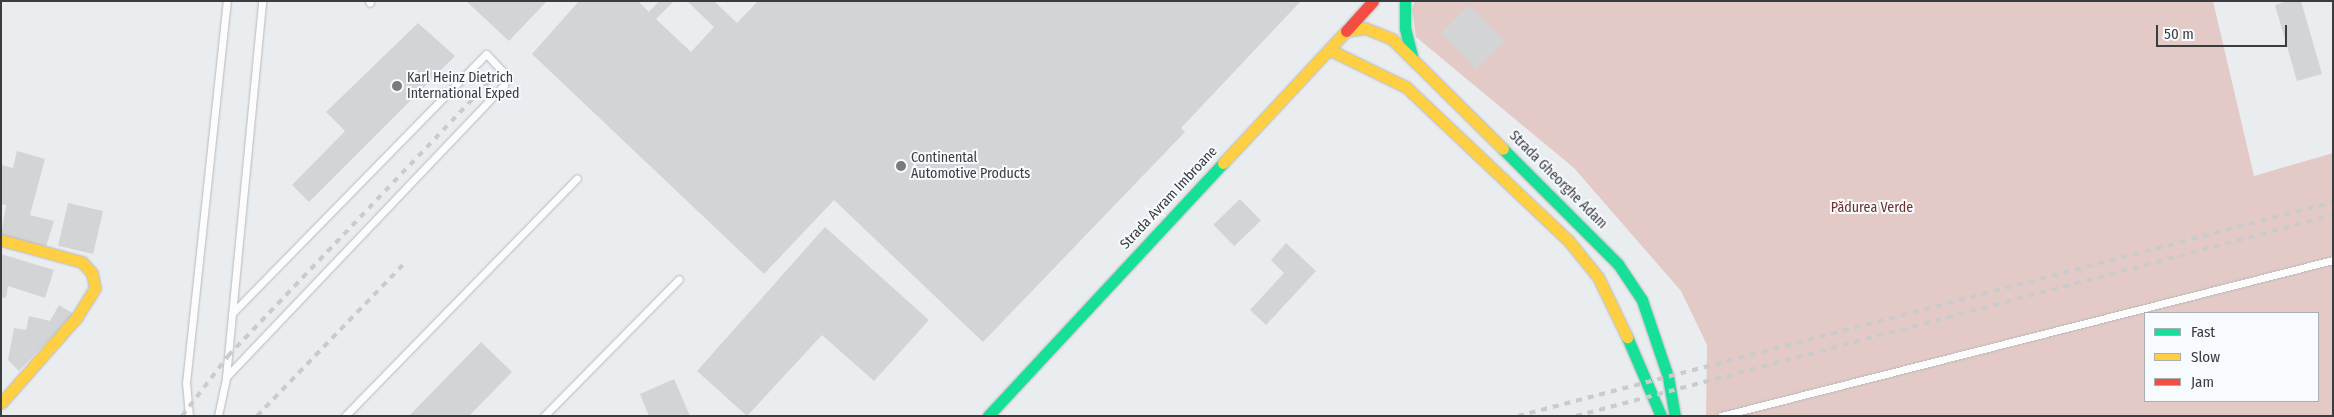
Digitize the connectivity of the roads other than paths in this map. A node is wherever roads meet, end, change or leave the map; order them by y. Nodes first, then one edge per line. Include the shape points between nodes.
1 (228, 1) edge
2 (262, 1) edge
3 (1373, 1) edge
4 (1405, 1) edge
5 (1346, 31) junction
6 (1330, 50) junction
7 (1412, 57) junction
8 (577, 178) dead end
9 (1, 240) edge
10 (2333, 260) edge
11 (679, 279) dead end
12 (232, 313) junction
13 (226, 377) junction
14 (1, 403) edge
15 (189, 416) edge
16 (218, 416) edge
17 (345, 416) edge
18 (544, 416) edge
19 (988, 416) edge
20 (1660, 416) edge
21 (1675, 416) edge
22 (1721, 416) edge

1 - 15 lane via 186,383
2 - 12 lane
3 - 5 main road, Strada Avram Imbroane
4 - 7 main road
5 - 6 main road, Strada Avram Imbroane
5 - 7 main road, Strada Gheorghe Adam via 1365,28 1392,39
6 - 19 main road, Strada Avram Imbroane
6 - 20 main road via 1406,87 1568,240 1598,277
7 - 21 main road, Strada Gheorghe Adam via 1618,264 1642,300 1668,376
8 - 17 lane
9 - 14 main road via 82,262 92,273 95,288
10 - 22 lane
11 - 18 lane
12 - 13 lane
12 - 13 lane via 486,54 504,73 504,85
13 - 16 lane

